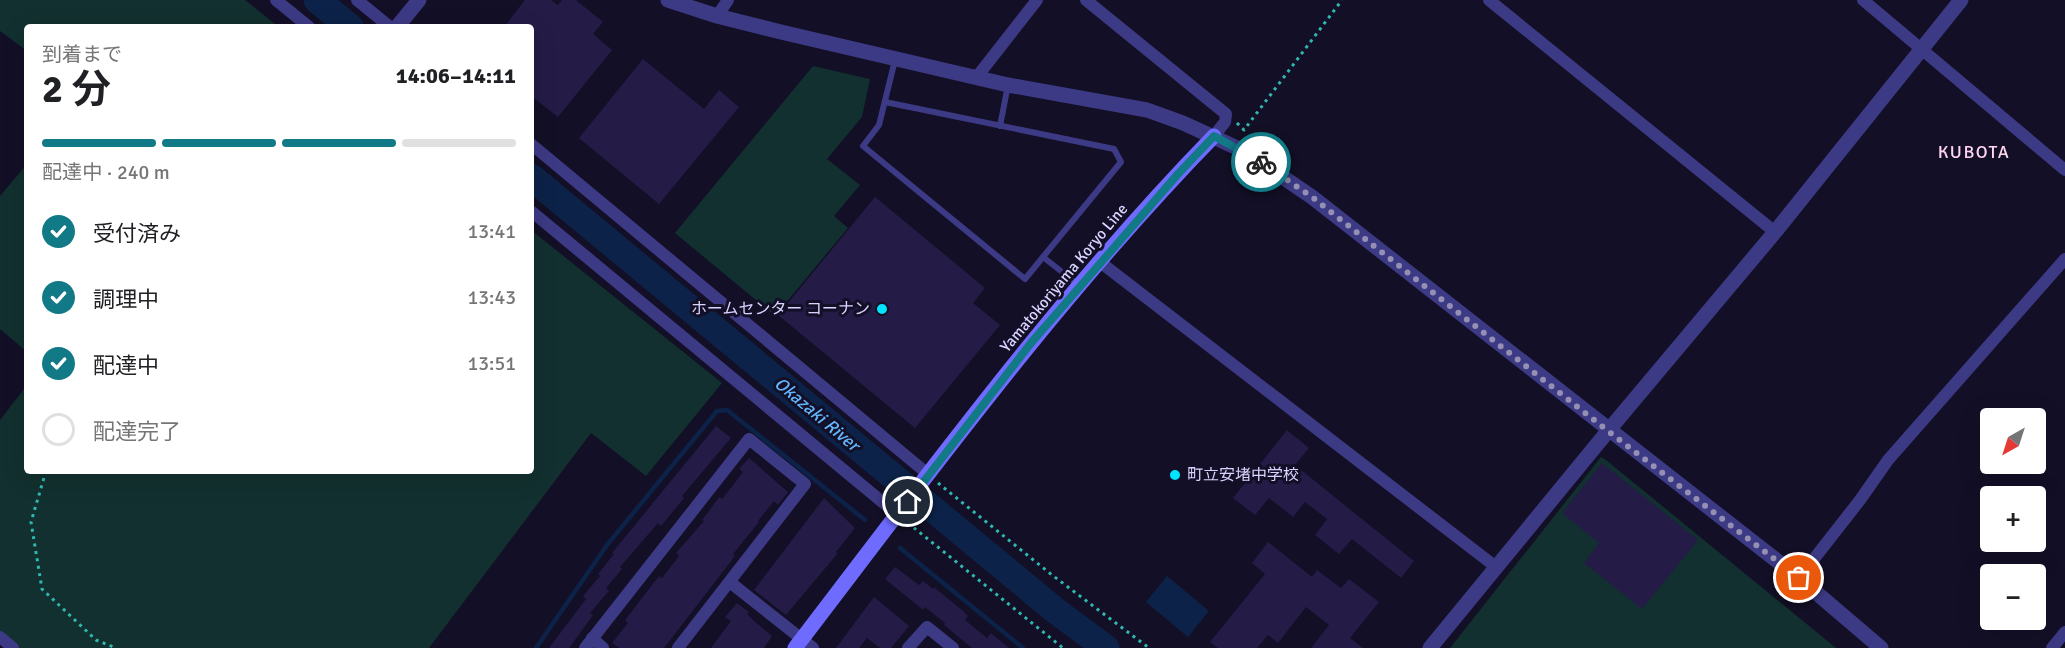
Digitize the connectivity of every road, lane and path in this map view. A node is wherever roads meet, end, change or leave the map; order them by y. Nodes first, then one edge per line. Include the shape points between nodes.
1 (276, 0) edge
2 (357, 0) edge
3 (419, 0) edge
4 (668, 0) edge
5 (728, 0) edge
6 (1037, 0) edge
7 (1086, 0) edge
8 (1342, 0) edge
9 (1489, 0) edge
10 (1863, 0) edge
11 (1961, 0) edge
12 (717, 15) junction
13 (305, 24) edge
14 (386, 24) edge
15 (399, 24) edge
16 (1922, 48) junction
17 (895, 59) junction
18 (976, 78) junction
19 (1008, 86) junction
20 (885, 102) junction
21 (1226, 114) junction
22 (1000, 126) junction
23 (1214, 136) junction
24 (534, 146) edge
25 (2065, 170) edge
26 (534, 213) edge
27 (1775, 232) junction
28 (1043, 257) junction
29 (2065, 259) edge
30 (1100, 262) junction
31 (1080, 286) junction
32 (1608, 431) junction
33 (45, 474) edge
34 (929, 475) junction
35 (898, 515) junction
36 (1496, 567) junction
37 (1799, 578) junction
38 (731, 582) junction
39 (2065, 632) edge
40 (0, 637) edge
41 (588, 643) edge
42 (803, 645) edge
43 (13, 648) edge
44 (116, 648) edge
45 (603, 648) edge
46 (678, 648) edge
47 (908, 648) edge
48 (953, 648) edge
49 (1063, 648) edge
50 (1149, 648) edge
51 (1430, 648) edge
52 (1881, 648) edge
53 (2052, 648) edge

1 - 13 street
2 - 14 street
3 - 15 street
4 - 12 street
5 - 12 street
6 - 18 street
7 - 21 street
8 - 21 path via 1245,130
9 - 27 street
10 - 16 street
11 - 16 street
12 - 17 street
16 - 25 street
16 - 27 street
17 - 18 street
17 - 20 lane
18 - 19 street
19 - 22 lane
19 - 23 street via 1147,110
20 - 22 lane
20 - 28 lane via 879,125 863,146 1025,279
21 - 23 street
22 - 28 lane via 1114,149 1121,162
23 - 30 main road, Yamatokoriyama Koryo Line
23 - 32 street via 1246,152 1312,197
24 - 34 street
26 - 35 street
27 - 32 street
28 - 31 lane
29 - 37 street via 1888,460
30 - 31 main road, Yamatokoriyama Koryo Line
30 - 36 street
31 - 34 main road, Yamatokoriyama Koryo Line
32 - 36 street
32 - 37 street
33 - 44 path via 31,522 42,590 96,640
34 - 35 main road, Yamatokoriyama Koryo Line
34 - 50 path
35 - 42 main road, Yamatokoriyama Koryo Line
35 - 49 path
36 - 51 street
37 - 52 street
38 - 41 street via 805,484 749,439
38 - 42 street
38 - 46 street
39 - 53 street
40 - 43 street
41 - 45 street
47 - 48 street via 927,627

